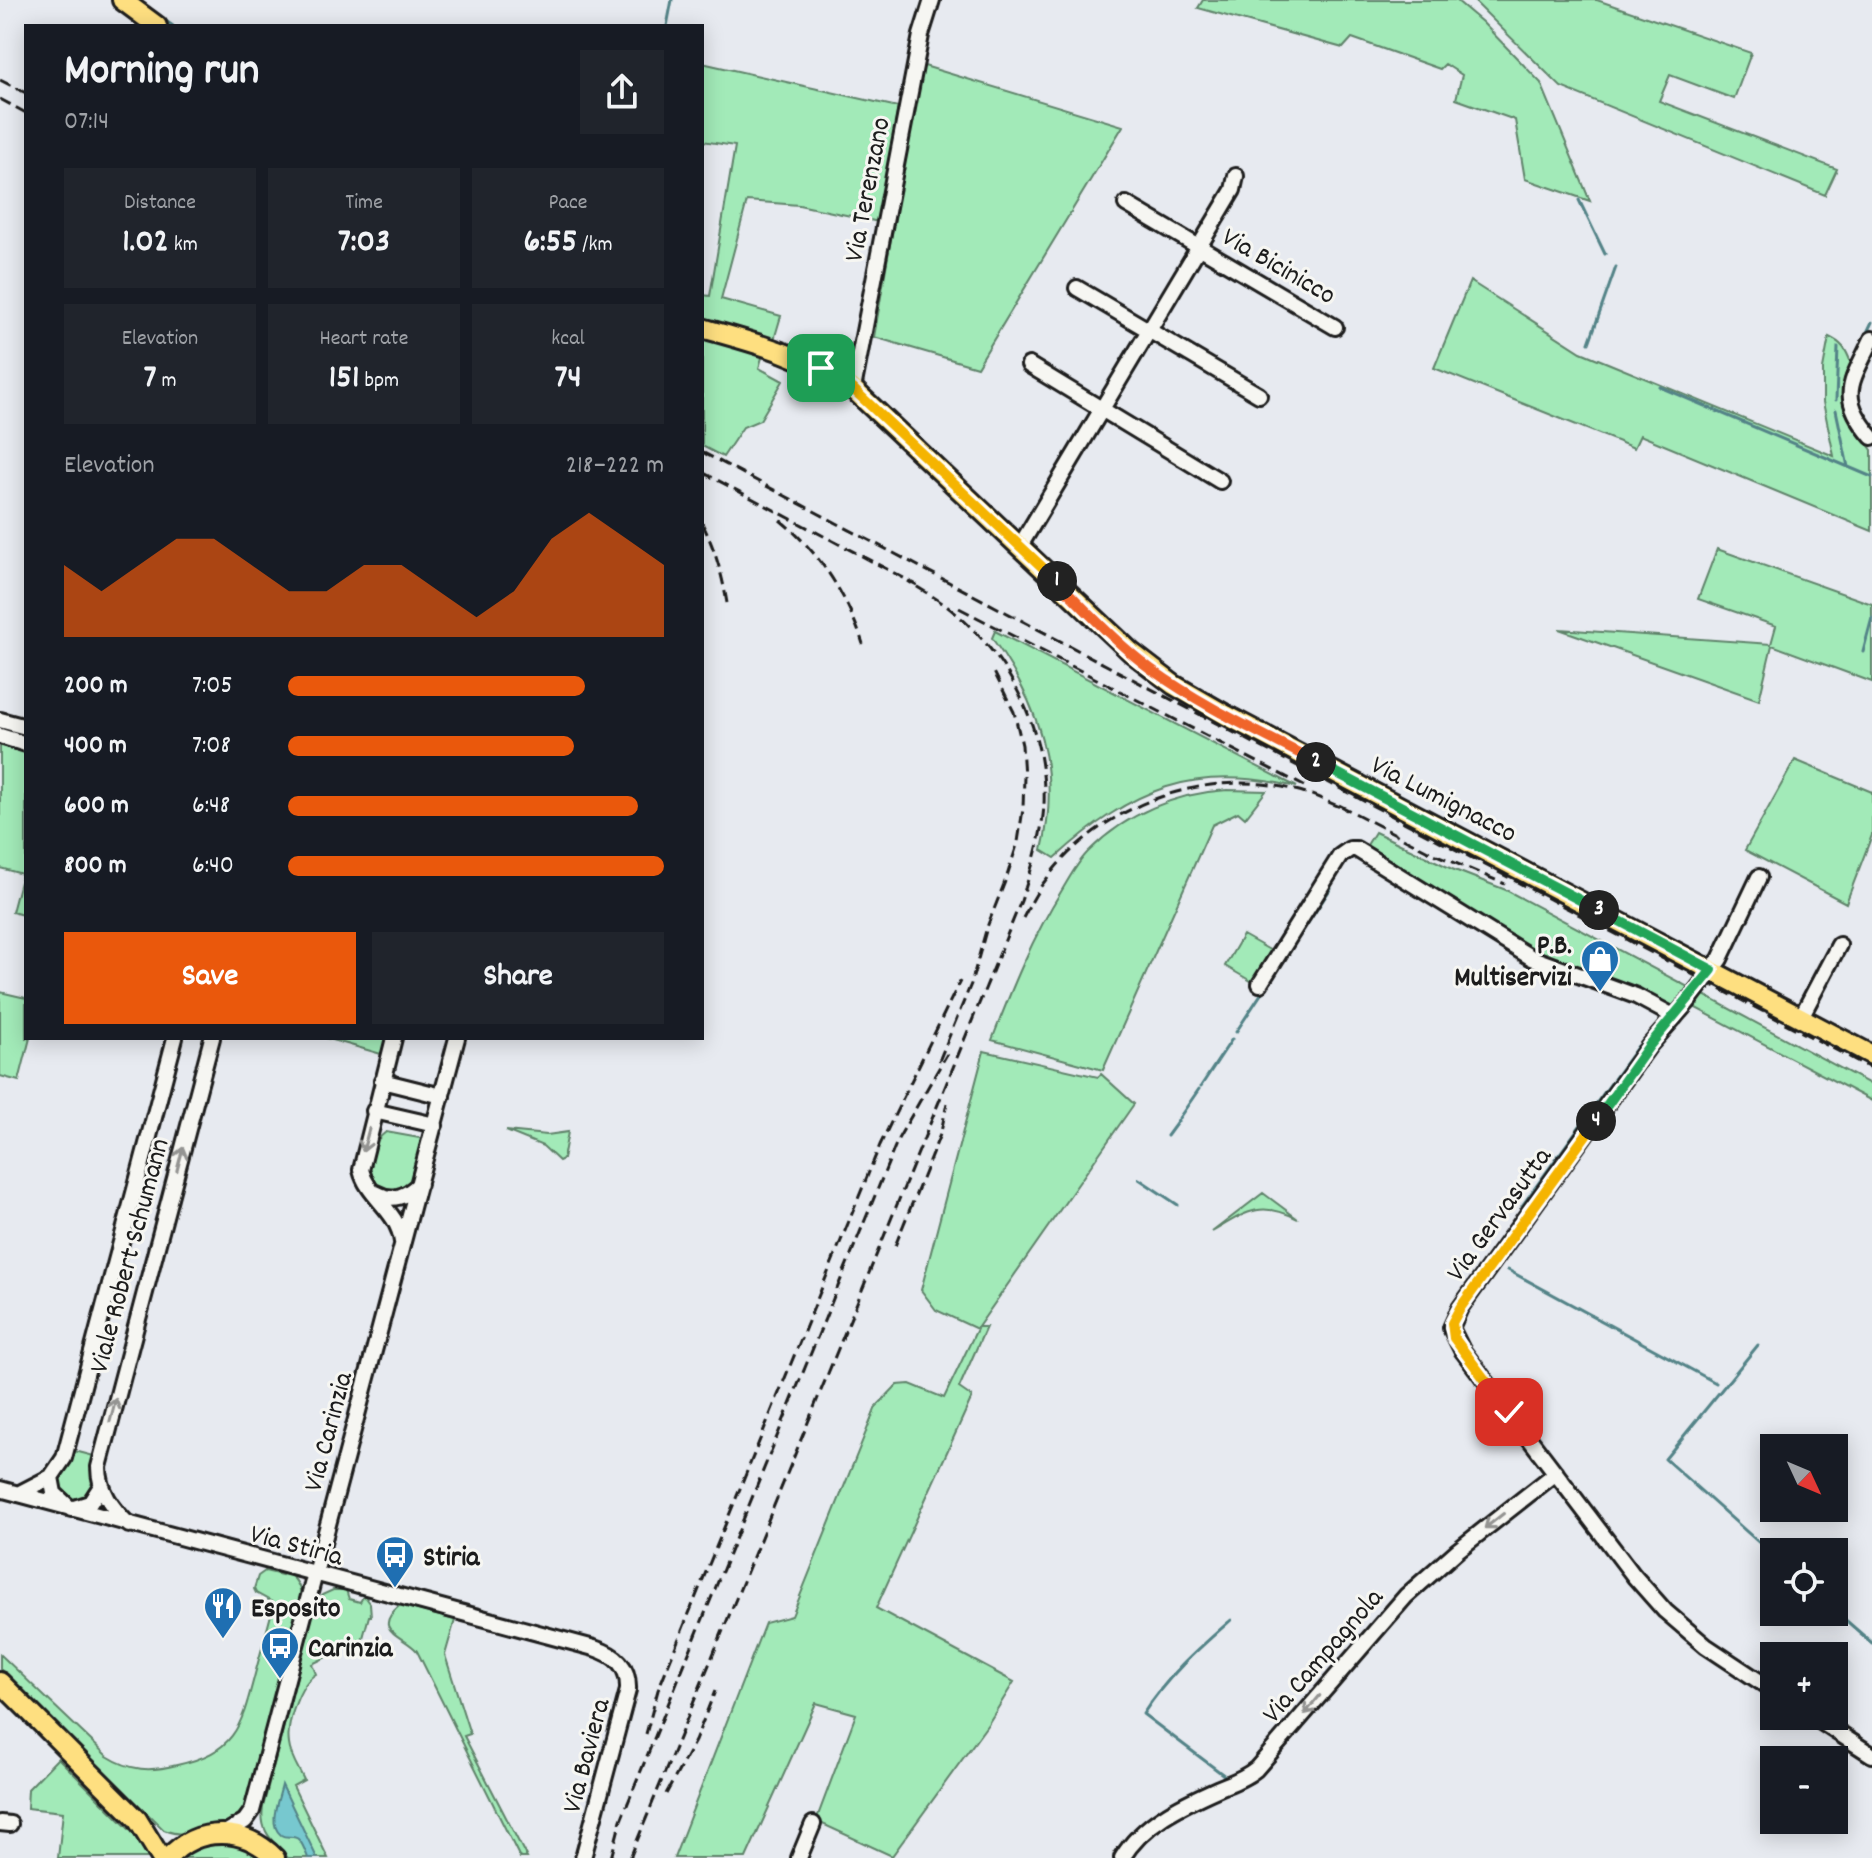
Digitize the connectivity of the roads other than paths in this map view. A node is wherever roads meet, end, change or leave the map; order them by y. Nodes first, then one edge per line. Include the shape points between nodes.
1 (122, 0) edge
2 (932, 0) edge
3 (154, 24) edge
4 (1236, 176) dead end
5 (1126, 204) dead end
6 (1198, 247) junction
7 (1077, 288) dead end
8 (1335, 327) dead end
9 (704, 329) edge
10 (1149, 330) junction
11 (1872, 339) edge
12 (1029, 365) dead end
13 (853, 389) junction
14 (1259, 395) dead end
15 (1103, 410) junction
16 (1872, 437) edge
17 (1220, 481) dead end
18 (1020, 546) junction
19 (0, 736) edge
20 (24, 743) edge
21 (1759, 877) dead end
22 (1839, 945) dead end
23 (1712, 970) junction
24 (1260, 984) dead end
25 (1675, 1017) junction
26 (1801, 1017) junction
27 (174, 1040) edge
28 (211, 1040) edge
29 (393, 1040) edge
30 (456, 1040) edge
31 (1872, 1055) edge
32 (382, 1081) junction
33 (442, 1096) junction
34 (374, 1111) junction
35 (435, 1125) junction
36 (419, 1184) junction
37 (369, 1188) junction
38 (402, 1250) junction
39 (1556, 1473) junction
40 (51, 1477) junction
41 (101, 1486) junction
42 (0, 1489) edge
43 (18, 1494) junction
44 (71, 1509) junction
45 (130, 1525) junction
46 (314, 1574) junction
47 (623, 1665) joint
48 (0, 1682) edge
49 (1760, 1682) edge
50 (1834, 1730) edge
51 (1872, 1755) edge
52 (252, 1811) junction
53 (137, 1819) junction
54 (813, 1824) dead end
55 (225, 1833) junction
56 (191, 1840) junction
57 (269, 1853) edge
58 (161, 1858) edge
59 (168, 1858) edge
60 (583, 1858) edge
61 (799, 1858) edge
62 (1122, 1858) edge

1 - 3 main road
2 - 13 street, Via Terenzano
4 - 6 street, Via Bicinicco
5 - 6 street, Via Bicinicco
6 - 8 street, Via Bicinicco
6 - 10 street, Via Bicinicco
7 - 10 street
9 - 13 main road, Via Lumignacco via 796,356
10 - 14 street
10 - 15 street, Via Bicinicco
11 - 16 street via 1850,389 1857,415
12 - 15 street
13 - 18 main road, Via Lumignacco
15 - 17 street
15 - 18 street, Via Bicinicco
18 - 23 main road, Via Lumignacco via 1131,652 1174,685
19 - 20 street
21 - 23 street
22 - 26 street
23 - 25 street, Via Gervasutta
23 - 26 main road, Via Lumignacco
24 - 25 street via 1340,856 1356,849 1532,958 1636,996
25 - 39 street, Via Gervasutta via 1452,1323 1462,1350
26 - 31 main road, Via Lumignacco
27 - 40 street, Viale Robert Schumann via 67,1449
41 -> 28 street, Viale Robert Schumann via 100,1456
29 - 32 street
30 - 33 street, Via Carinzia
32 - 33 street
32 - 34 street
33 - 35 street, Via Carinzia
34 - 35 street
34 -> 37 street via 361,1170
35 - 36 street, Via Carinzia
36 - 37 street via 391,1199
36 - 38 street, Via Carinzia
37 - 38 street via 395,1219
38 - 46 street, Via Carinzia
39 - 49 street, Via Gervasutta via 1675,1621
39 -> 62 street, Via Campagnola via 1406,1596 1256,1769 1152,1824
40 - 43 street
40 - 44 street via 54,1493
41 - 44 street via 90,1503
41 - 45 street
42 - 43 street, Via Stiria
43 - 44 street, Via Stiria
44 - 45 street, Via Stiria
45 - 46 street, Via Stiria
46 - 47 street, Via Stiria via 594,1648
46 - 52 street, Via Carinzia
47 - 60 street, Via Baviera via 626,1697
48 - 53 main road
50 - 51 street
52 - 55 street
52 - 57 street via 257,1837
53 - 56 main road via 167,1837
53 - 58 main road
54 - 61 street
55 - 56 main road
55 - 57 main road
56 - 59 main road

